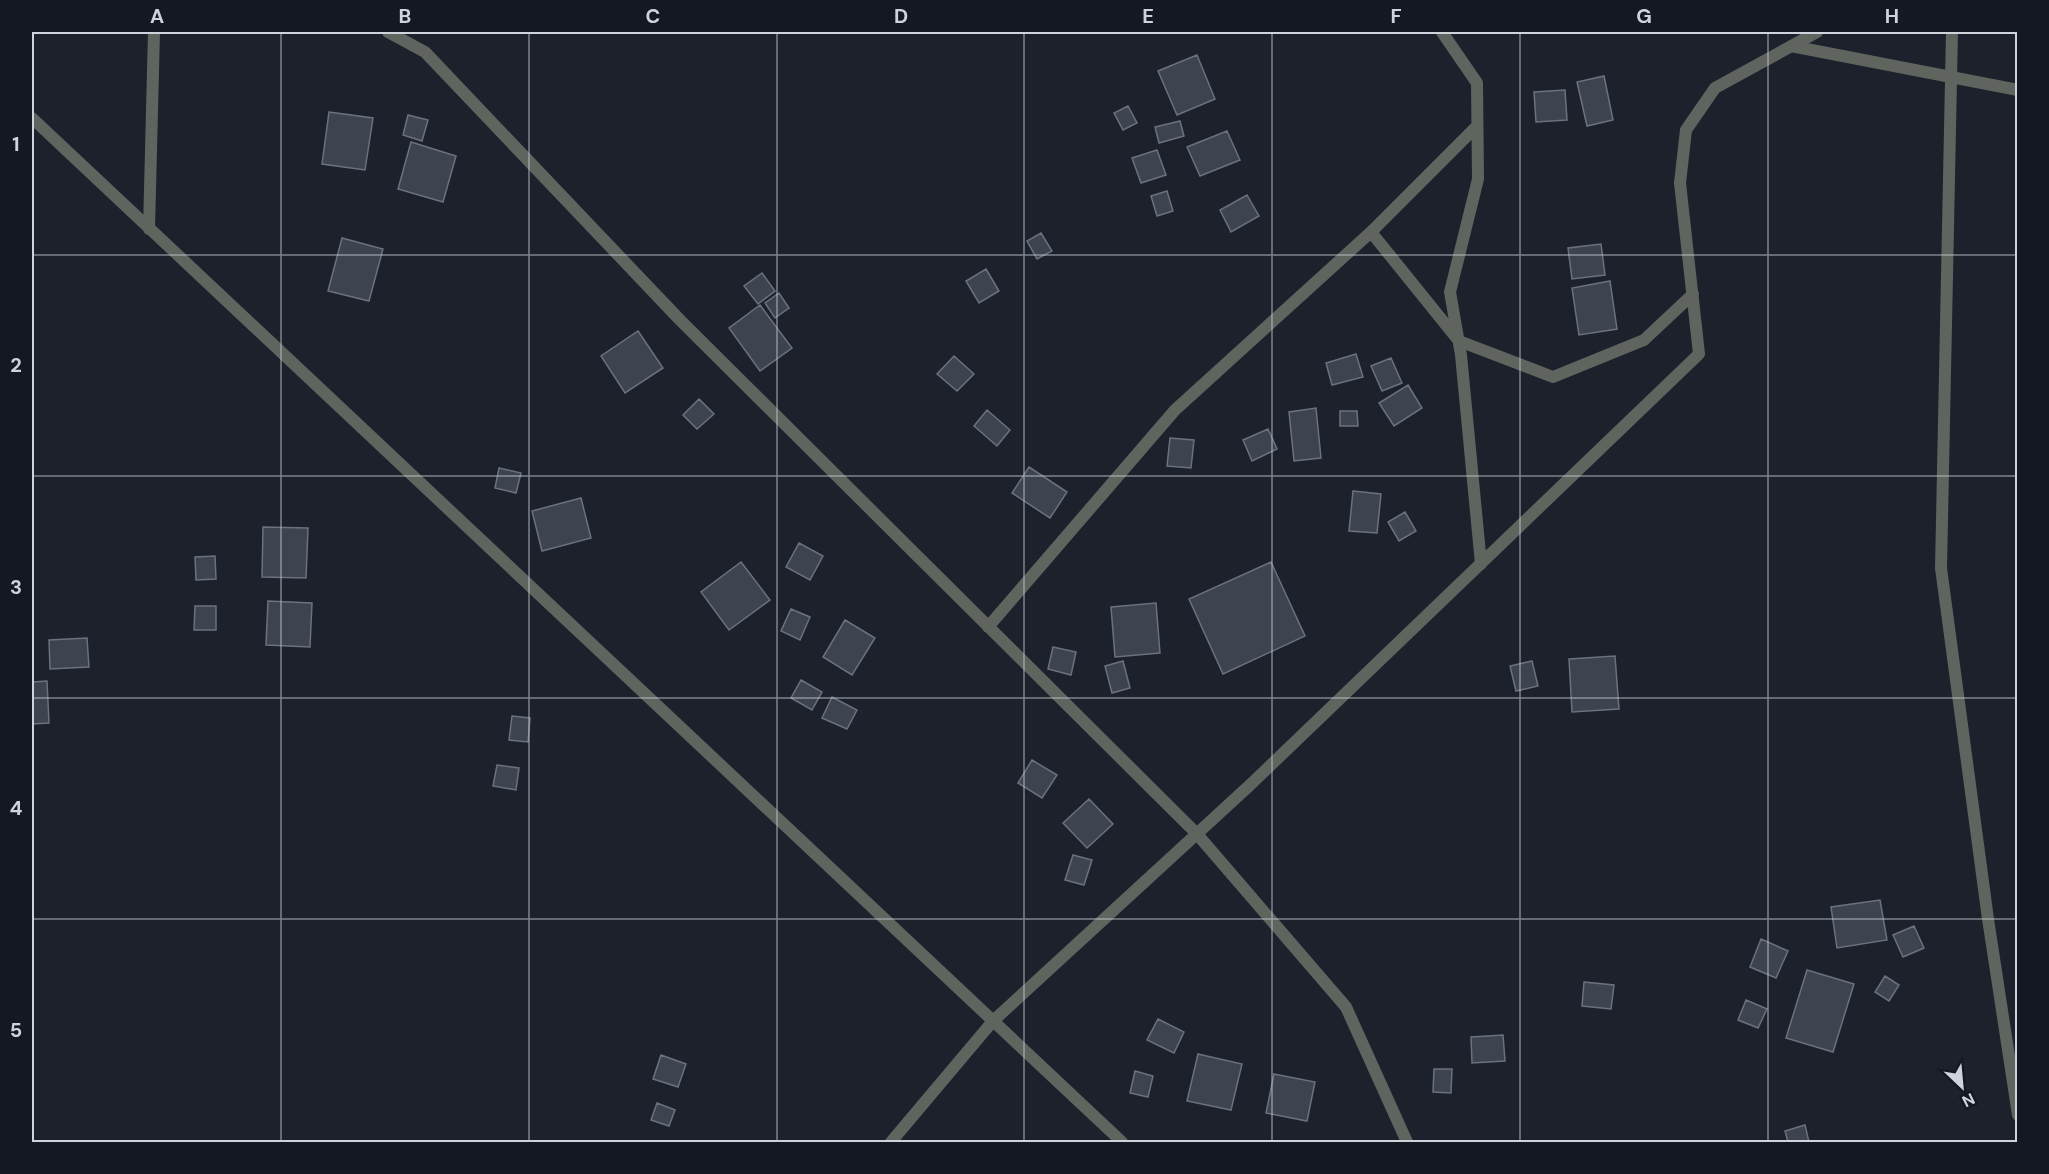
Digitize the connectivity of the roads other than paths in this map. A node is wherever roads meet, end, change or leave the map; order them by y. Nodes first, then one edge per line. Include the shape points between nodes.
1 (154, 32) edge
2 (388, 32) edge
3 (1442, 32) edge
4 (1817, 32) edge
5 (1952, 32) edge
6 (1791, 46) junction
7 (1951, 77) junction
8 (2018, 90) edge
9 (32, 118) edge
10 (1477, 126) junction
11 (149, 229) junction
12 (1371, 232) junction
13 (1693, 294) junction
14 (1459, 341) junction
15 (1481, 564) junction
16 (988, 627) junction
17 (1197, 834) junction
18 (993, 1021) junction
19 (2018, 1115) edge
20 (891, 1143) edge
21 (1122, 1143) edge
22 (1407, 1143) edge

1 - 11 street
2 - 16 street via 425,52 680,320
3 - 10 street via 1477,83
4 - 6 street
5 - 7 street
6 - 7 street
6 - 13 street via 1715,88 1686,130 1680,183
7 - 8 street
7 - 19 street via 1941,568
9 - 11 street
10 - 12 street
10 - 14 street via 1478,179 1450,292
11 - 18 street
12 - 14 street
12 - 16 street via 1175,410
13 - 14 street via 1644,340 1553,376
13 - 15 street via 1700,354
14 - 15 street
15 - 17 street
16 - 17 street
17 - 18 street
17 - 22 street via 1346,1007
18 - 20 street
18 - 21 street

